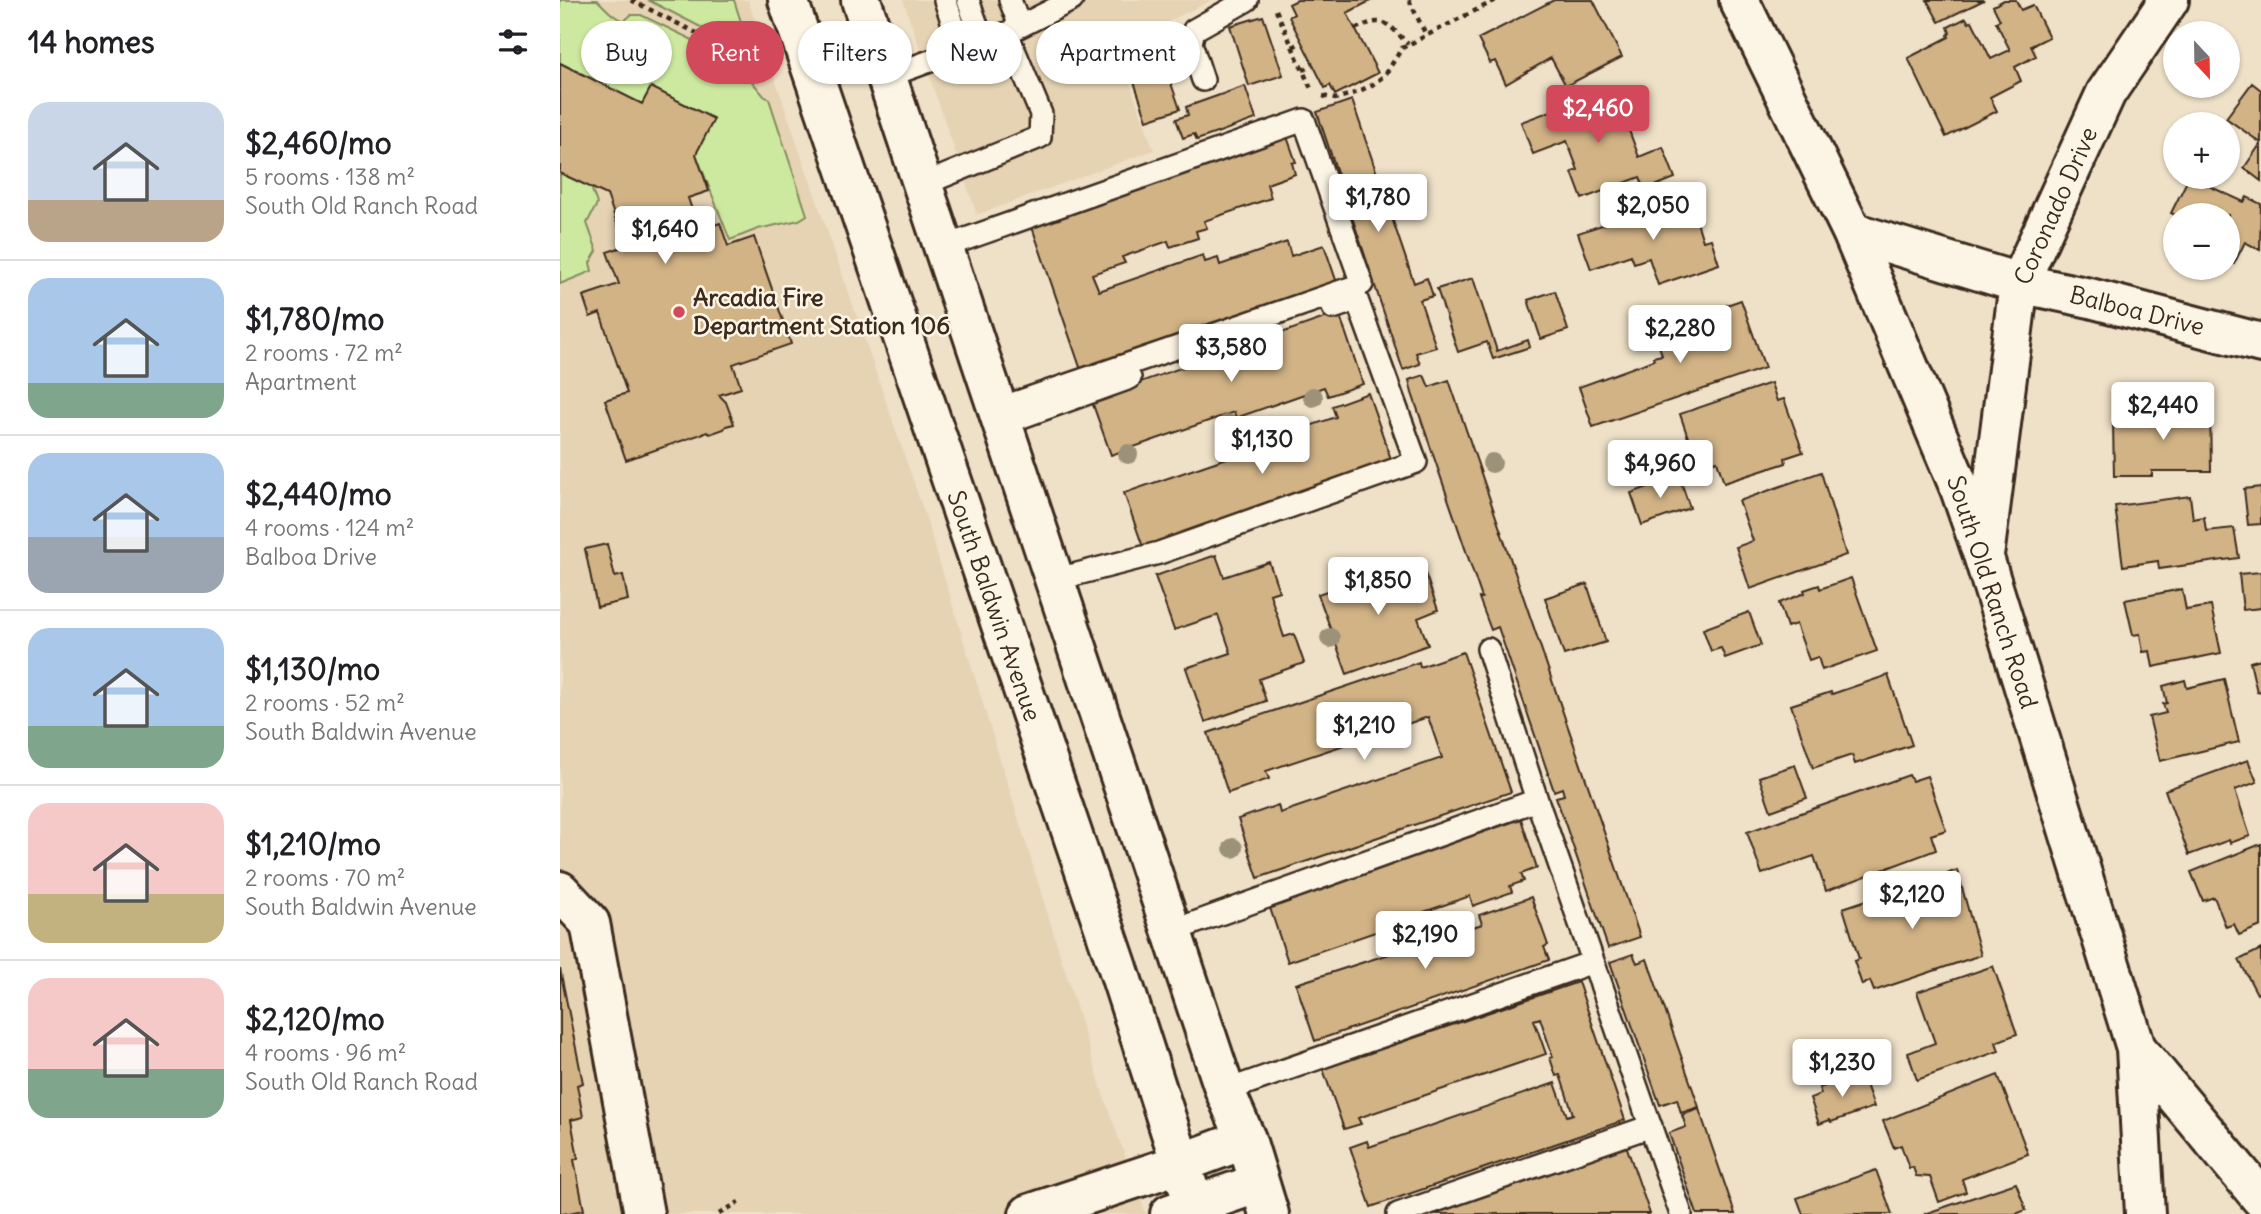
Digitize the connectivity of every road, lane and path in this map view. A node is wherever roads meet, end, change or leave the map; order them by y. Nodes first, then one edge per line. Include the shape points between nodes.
1 (631, 0) edge
2 (788, 0) edge
3 (860, 0) edge
4 (945, 0) edge
5 (968, 0) edge
6 (1010, 0) edge
7 (1072, 0) edge
8 (1247, 0) edge
9 (1272, 0) edge
10 (1409, 0) edge
11 (1496, 0) edge
12 (1739, 0) edge
13 (2169, 0) edge
14 (867, 21) edge
15 (952, 21) edge
16 (976, 21) edge
17 (1013, 21) edge
18 (1022, 26) edge
19 (686, 28) edge
20 (1356, 29) dead end
21 (1426, 35) junction
22 (1301, 42) dead end
23 (1408, 44) junction
24 (1293, 47) junction
25 (1022, 55) edge
26 (1313, 65) dead end
27 (1303, 70) junction
28 (1203, 80) dead end
29 (888, 84) edge
30 (922, 185) junction
31 (1852, 232) junction
32 (943, 247) junction
33 (2019, 283) junction
34 (2261, 343) edge
35 (1000, 416) junction
36 (1984, 558) junction
37 (1054, 580) junction
38 (1488, 649) dead end
39 (1537, 800) junction
40 (560, 891) edge
41 (1172, 932) junction
42 (1593, 962) junction
43 (2136, 1048) junction
44 (1225, 1091) junction
45 (1651, 1126) junction
46 (1246, 1139) junction
47 (1179, 1164) junction
48 (1264, 1198) edge
49 (2261, 1198) edge
50 (739, 1202) dead end
51 (1187, 1211) edge
52 (644, 1214) edge
53 (719, 1214) edge
54 (1029, 1214) edge
55 (1398, 1214) edge
56 (1681, 1214) edge
57 (2145, 1214) edge

1 - 19 path
2 - 47 street, South Baldwin Avenue via 1121,978
3 - 14 street
4 - 15 lane
5 - 16 lane
6 - 17 lane
7 - 18 lane
8 - 28 lane via 1194,30 1191,43
9 - 24 path
10 - 21 path
11 - 21 path
12 - 31 street, South Old Ranch Road
13 - 33 street, Coronado Drive via 2106,93
20 - 23 path via 1380,22
21 - 23 path
22 - 24 path
23 - 27 path via 1372,85 1335,99 1313,93
24 - 27 path
25 - 30 lane via 1041,114 1040,137
26 - 27 path
29 - 30 street
30 - 32 street
31 - 33 street, Balboa Drive
31 - 36 street, South Old Ranch Road via 1960,489
32 - 35 street
32 - 35 lane via 1304,120 1362,284
33 - 34 street, Balboa Drive
33 - 36 street, Coronado Drive
35 - 37 street
35 - 37 lane via 1357,300 1416,462 1159,553
36 - 43 street, South Old Ranch Road
37 - 41 street
38 - 39 lane
39 - 41 lane
39 - 42 lane
40 - 52 street via 590,923
41 - 44 street
42 - 44 lane
42 - 45 lane
43 - 49 street
43 - 57 street, South Old Ranch Road
44 - 46 street
45 - 55 lane
45 - 56 lane
46 - 47 street
46 - 48 street
47 - 51 street, South Baldwin Avenue
47 - 54 street
48 - 51 street
50 - 53 path

